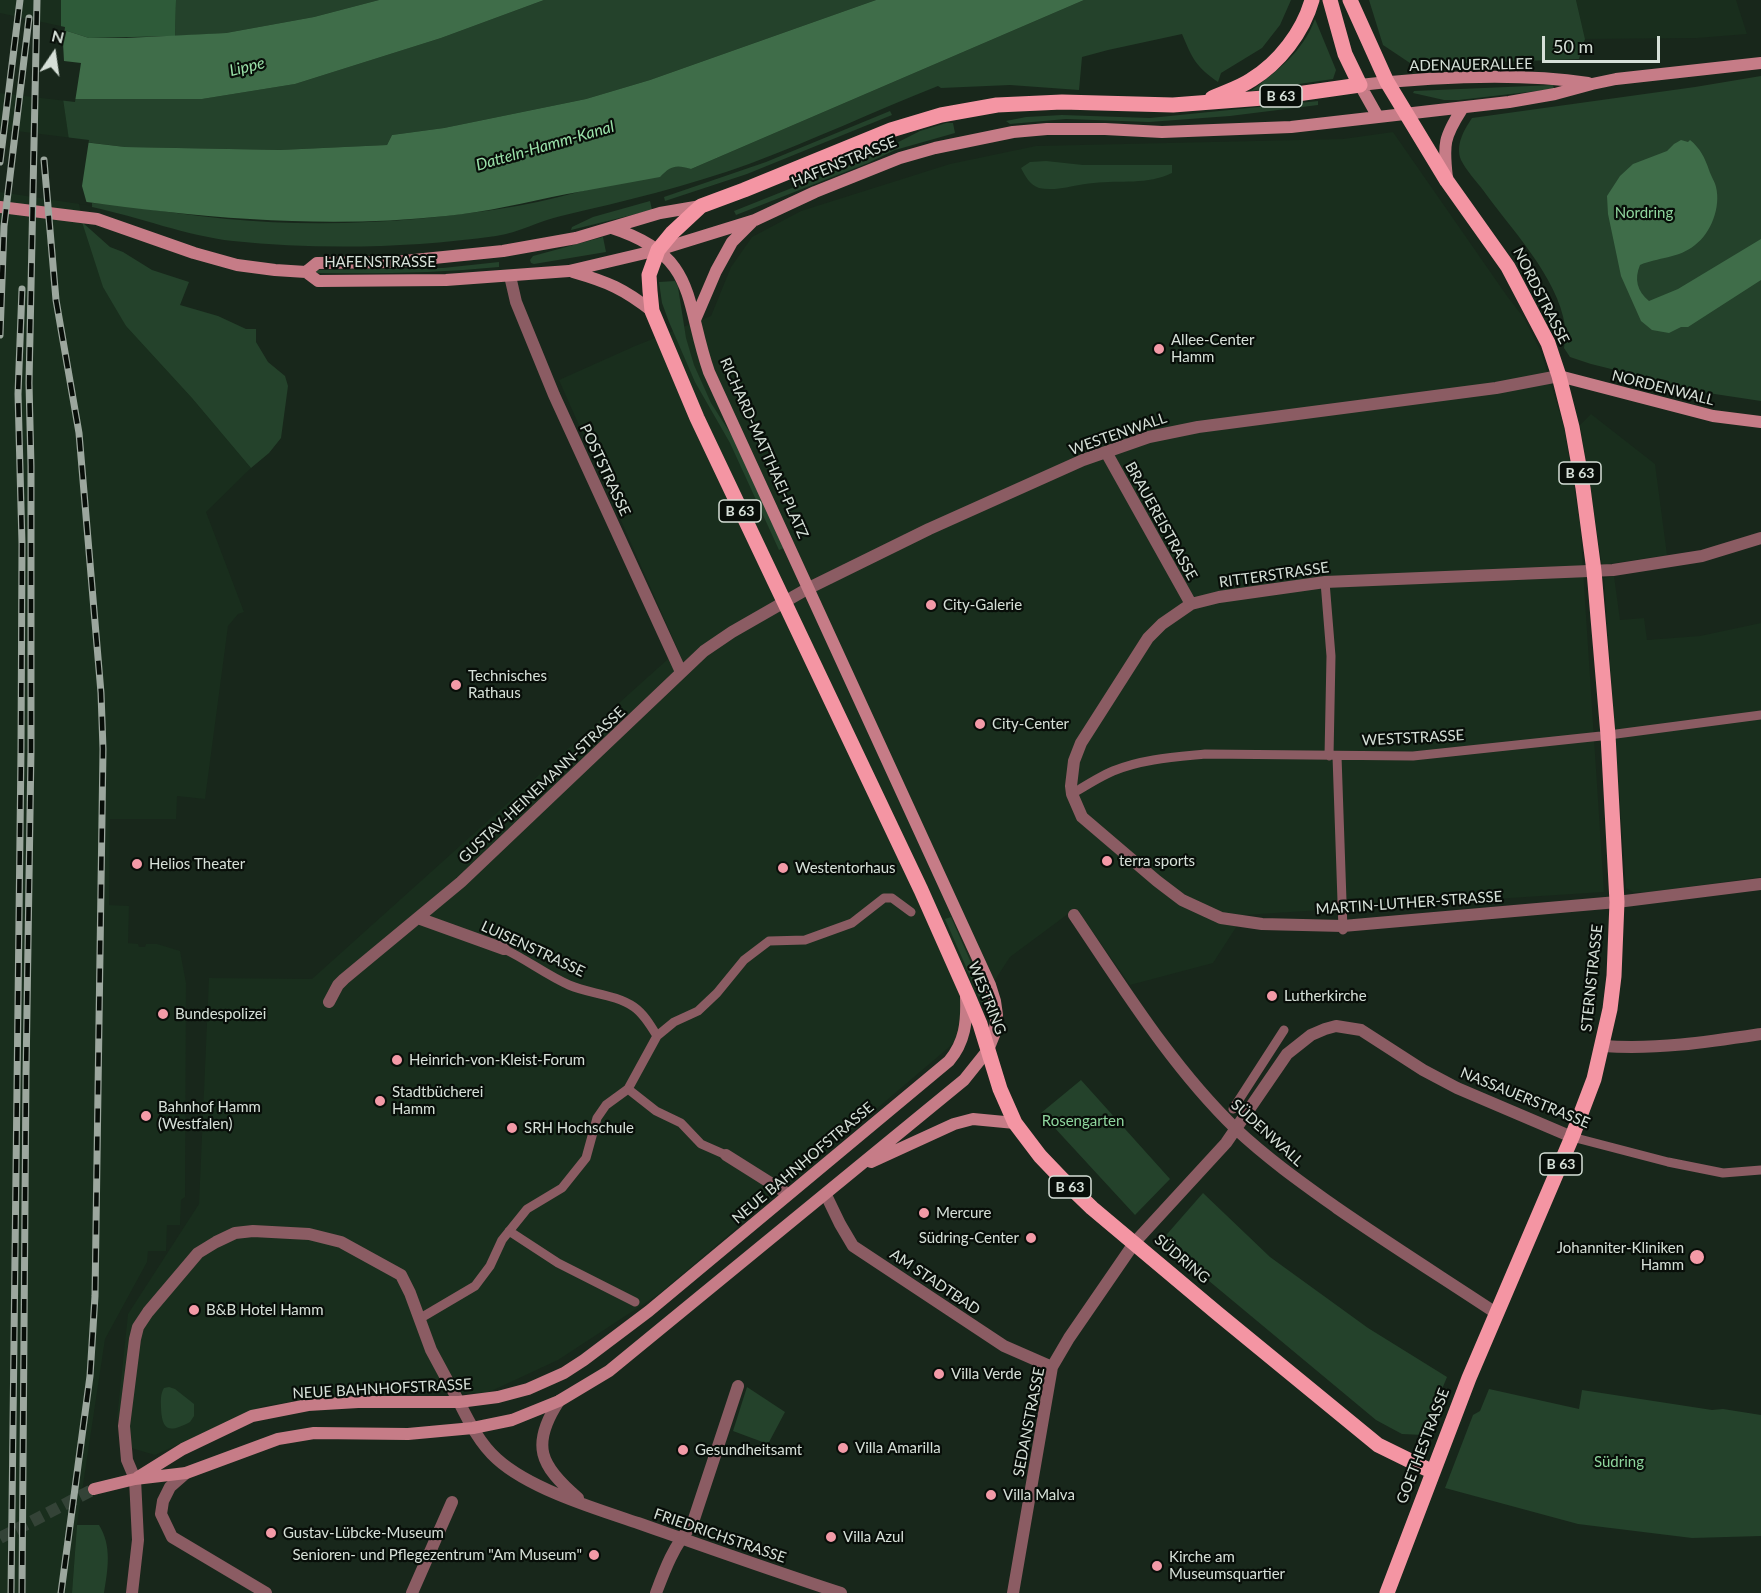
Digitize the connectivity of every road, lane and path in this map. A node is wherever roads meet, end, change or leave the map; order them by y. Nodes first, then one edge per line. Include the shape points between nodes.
1 (1312, 0) edge
2 (1330, 0) edge
3 (1350, 0) edge
4 (1761, 63) edge
5 (1387, 82) junction
6 (1592, 84) junction
7 (1360, 86) junction
8 (1201, 103) junction
9 (1462, 109) junction
10 (1405, 114) junction
11 (1377, 117) junction
12 (1447, 181) junction
13 (701, 206) junction
14 (0, 207) edge
15 (754, 220) junction
16 (612, 228) junction
17 (658, 250) junction
18 (569, 271) junction
19 (306, 272) junction
20 (510, 276) junction
21 (652, 311) junction
22 (695, 320) junction
23 (1559, 376) junction
24 (1761, 422) edge
25 (1106, 452) junction
26 (1761, 538) edge
27 (1594, 571) junction
28 (1325, 582) junction
29 (807, 589) junction
30 (786, 602) junction
31 (1191, 604) junction
32 (681, 672) junction
33 (1761, 716) edge
34 (1608, 735) junction
35 (1333, 756) junction
36 (1072, 794) junction
37 (1761, 884) edge
38 (1617, 902) junction
39 (911, 912) dead end
40 (1074, 915) dead end
41 (418, 918) junction
42 (1343, 929) junction
43 (504, 949) joint
44 (966, 993) junction
45 (329, 1002) dead end
46 (1325, 1029) joint
47 (1284, 1030) dead end
48 (1761, 1034) edge
49 (657, 1036) junction
50 (1603, 1046) junction
51 (988, 1050) junction
52 (628, 1089) junction
53 (1233, 1109) dead end
54 (1015, 1123) junction
55 (1236, 1128) junction
56 (1572, 1137) junction
57 (726, 1155) joint
58 (857, 1169) junction
59 (1761, 1170) edge
60 (788, 1194) junction
61 (826, 1195) junction
62 (509, 1231) junction
63 (1135, 1242) junction
64 (635, 1302) dead end
65 (1496, 1313) junction
66 (419, 1319) junction
67 (1052, 1367) junction
68 (738, 1386) dead end
69 (559, 1401) junction
70 (459, 1402) junction
71 (473, 1428) junction
72 (1433, 1472) junction
73 (186, 1473) junction
74 (135, 1479) junction
75 (94, 1489) tunnel mouth
76 (452, 1503) dead end
77 (589, 1506) junction
78 (680, 1538) junction
79 (132, 1593) edge
80 (266, 1593) edge
81 (412, 1593) edge
82 (657, 1593) edge
83 (842, 1593) edge
84 (1013, 1593) edge
85 (1387, 1593) edge

1 - 8 main road, B 63 via 1297,33 1268,68
2 - 7 main road via 1345,54
3 - 5 main road, B 63
4 - 6 main road, ADENAUERALLEE
5 - 6 main road, ADENAUERALLEE via 1544,78
5 - 7 main road, HAFENSTRASSE / B 63
5 - 10 main road, NORDSTRASSE / B 63
6 - 9 main road, ADENAUERALLEE
7 - 8 main road, HAFENSTRASSE / B 63
7 - 11 main road
8 - 13 main road, HAFENSTRASSE / B 63 via 1062,102 997,105 956,112 891,130
9 - 10 main road, ADENAUERALLEE
9 - 12 main road via 1446,135
10 - 11 main road, HAFENSTRASSE / B 63
10 - 12 main road, NORDSTRASSE / B 63
11 - 15 main road, HAFENSTRASSE / B 63 via 1240,131 1013,132 900,158
12 - 23 main road, NORDSTRASSE / B 63 via 1508,267 1548,343
13 - 16 main road, HAFENSTRASSE via 660,213
13 - 17 main road, B 63
14 - 19 main road, HAFENSTRASSE via 97,219 237,265
15 - 17 main road, HAFENSTRASSE
15 - 22 main road, B 63 via 732,242
16 - 17 main road, RICHARD-MATTHAEI-PLATZ
16 - 19 main road, HAFENSTRASSE via 503,251 394,262 317,263
17 - 18 main road, HAFENSTRASSE
17 - 21 main road, B 63 via 650,275
17 - 22 main road, RICHARD-MATTHAEI-PLATZ via 678,270
18 - 20 main road, HAFENSTRASSE
18 - 21 main road via 619,287
19 - 20 main road, HAFENSTRASSE via 318,281
20 - 32 street, POSTSTRASSE via 516,302 554,395
21 - 30 main road, B 63 via 731,492
22 - 29 main road, RICHARD-MATTHAEI-PLATZ / B 63 via 709,372
23 - 24 main road, NORDENWALL via 1713,416
23 - 25 street, WESTENWALL via 1496,388 1197,427 1149,437
23 - 27 main road, NORDSTRASSE / B 63 via 1581,478
25 - 29 street, WESTENWALL via 929,529
25 - 31 street, BRAUEREISTRASSE
26 - 27 street, RITTERSTRASSE via 1702,556
27 - 28 street, RITTERSTRASSE
27 - 34 main road, NORDSTRASSE / B 63
28 - 31 street, RITTERSTRASSE
28 - 35 street
29 - 30 street, WESTENWALL
29 - 51 main road, WESTRING / B 63 via 990,985 997,1015
30 - 32 street, GUSTAV-HEINEMANN-STRASSE via 716,641
30 - 44 main road, WESTRING / B 63
31 - 36 street, RITTERSTRASSE via 1148,638 1119,681 1077,751
32 - 41 street, GUSTAV-HEINEMANN-STRASSE
33 - 34 street, WESTSTRASSE
34 - 35 street, WESTSTRASSE via 1413,756
34 - 38 main road, STERNSTRASSE / B 63
35 - 36 street, WESTSTRASSE via 1206,754 1166,758 1114,771
35 - 42 street
36 - 42 street, MARTIN-LUTHER-STRASSE via 1091,825 1156,881 1193,906 1237,921
37 - 38 street, MARTIN-LUTHER-STRASSE
38 - 42 street, MARTIN-LUTHER-STRASSE
38 - 50 main road, STERNSTRASSE / B 63 via 1614,976
39 - 49 street via 892,898 884,898 852,923 805,940 769,941 744,960 698,1011 674,1022
40 - 55 street, SÜDENWALL via 1154,1033 1198,1089
41 - 43 street, LUISENSTRASSE
41 - 45 street, GUSTAV-HEINEMANN-STRASSE via 344,979
43 - 49 street, LUISENSTRASSE via 569,985 635,1007
44 - 51 main road, WESTRING / B 63
44 - 60 main road, NEUE BAHNHOFSTRASSE via 964,1037 950,1061
46 - 55 street, SEDANSTRASSE via 1287,1054
46 - 56 street, NASSAUERSTRASSE via 1336,1026 1361,1030 1457,1088
47 - 53 street
48 - 50 street via 1672,1046
49 - 52 street
50 - 56 main road, STERNSTRASSE / B 63
51 - 54 main road, SÜDRING / B 63
51 - 58 main road via 964,1080
52 - 57 street via 656,1111 681,1123 701,1144
52 - 62 street via 606,1105 597,1118 586,1158 562,1188 527,1209
54 - 58 main road via 973,1119 954,1124
54 - 63 main road, SÜDRING / B 63 via 1063,1180
55 - 63 street, SEDANSTRASSE via 1216,1156
55 - 65 street, SÜDENWALL via 1277,1166
56 - 59 street, NASSAUERSTRASSE via 1723,1173
56 - 65 main road, STERNSTRASSE / B 63
57 - 60 street
58 - 61 main road
60 - 70 main road, NEUE BAHNHOFSTRASSE via 650,1311 564,1373 528,1389
61 - 67 street, AM STADTBAD via 853,1246 1004,1346
61 - 69 main road via 609,1371
62 - 64 street via 558,1263
62 - 66 street via 475,1286
63 - 67 street, SEDANSTRASSE
63 - 72 main road, SÜDRING / B 63 via 1378,1445
65 - 72 main road, GOETHESTRASSE / B 63
66 - 70 street, FRIEDRICHSTRASSE
66 - 74 street, FRIEDRICHSTRASSE via 401,1275 341,1242 309,1234 253,1231 235,1233 216,1242 198,1253 138,1327 124,1426 127,1460
67 - 84 street, SEDANSTRASSE
68 - 78 street via 692,1526
69 - 71 main road via 530,1414
69 - 77 street, FRIEDRICHSTRASSE via 543,1431 542,1449 550,1470
70 - 71 street, FRIEDRICHSTRASSE
70 - 74 main road, NEUE BAHNHOFSTRASSE via 308,1405 252,1416 183,1449
71 - 73 main road via 408,1434 305,1434 278,1439
71 - 77 street, FRIEDRICHSTRASSE via 497,1459 534,1483
72 - 85 main road, GOETHESTRASSE / B 63
73 - 74 main road
73 - 80 street via 170,1487 163,1501 161,1514 172,1537
74 - 75 main road
74 - 79 street, FRIEDRICHSTRASSE via 138,1540
76 - 81 street
77 - 78 street, FRIEDRICHSTRASSE
78 - 82 street
78 - 83 street, FRIEDRICHSTRASSE

